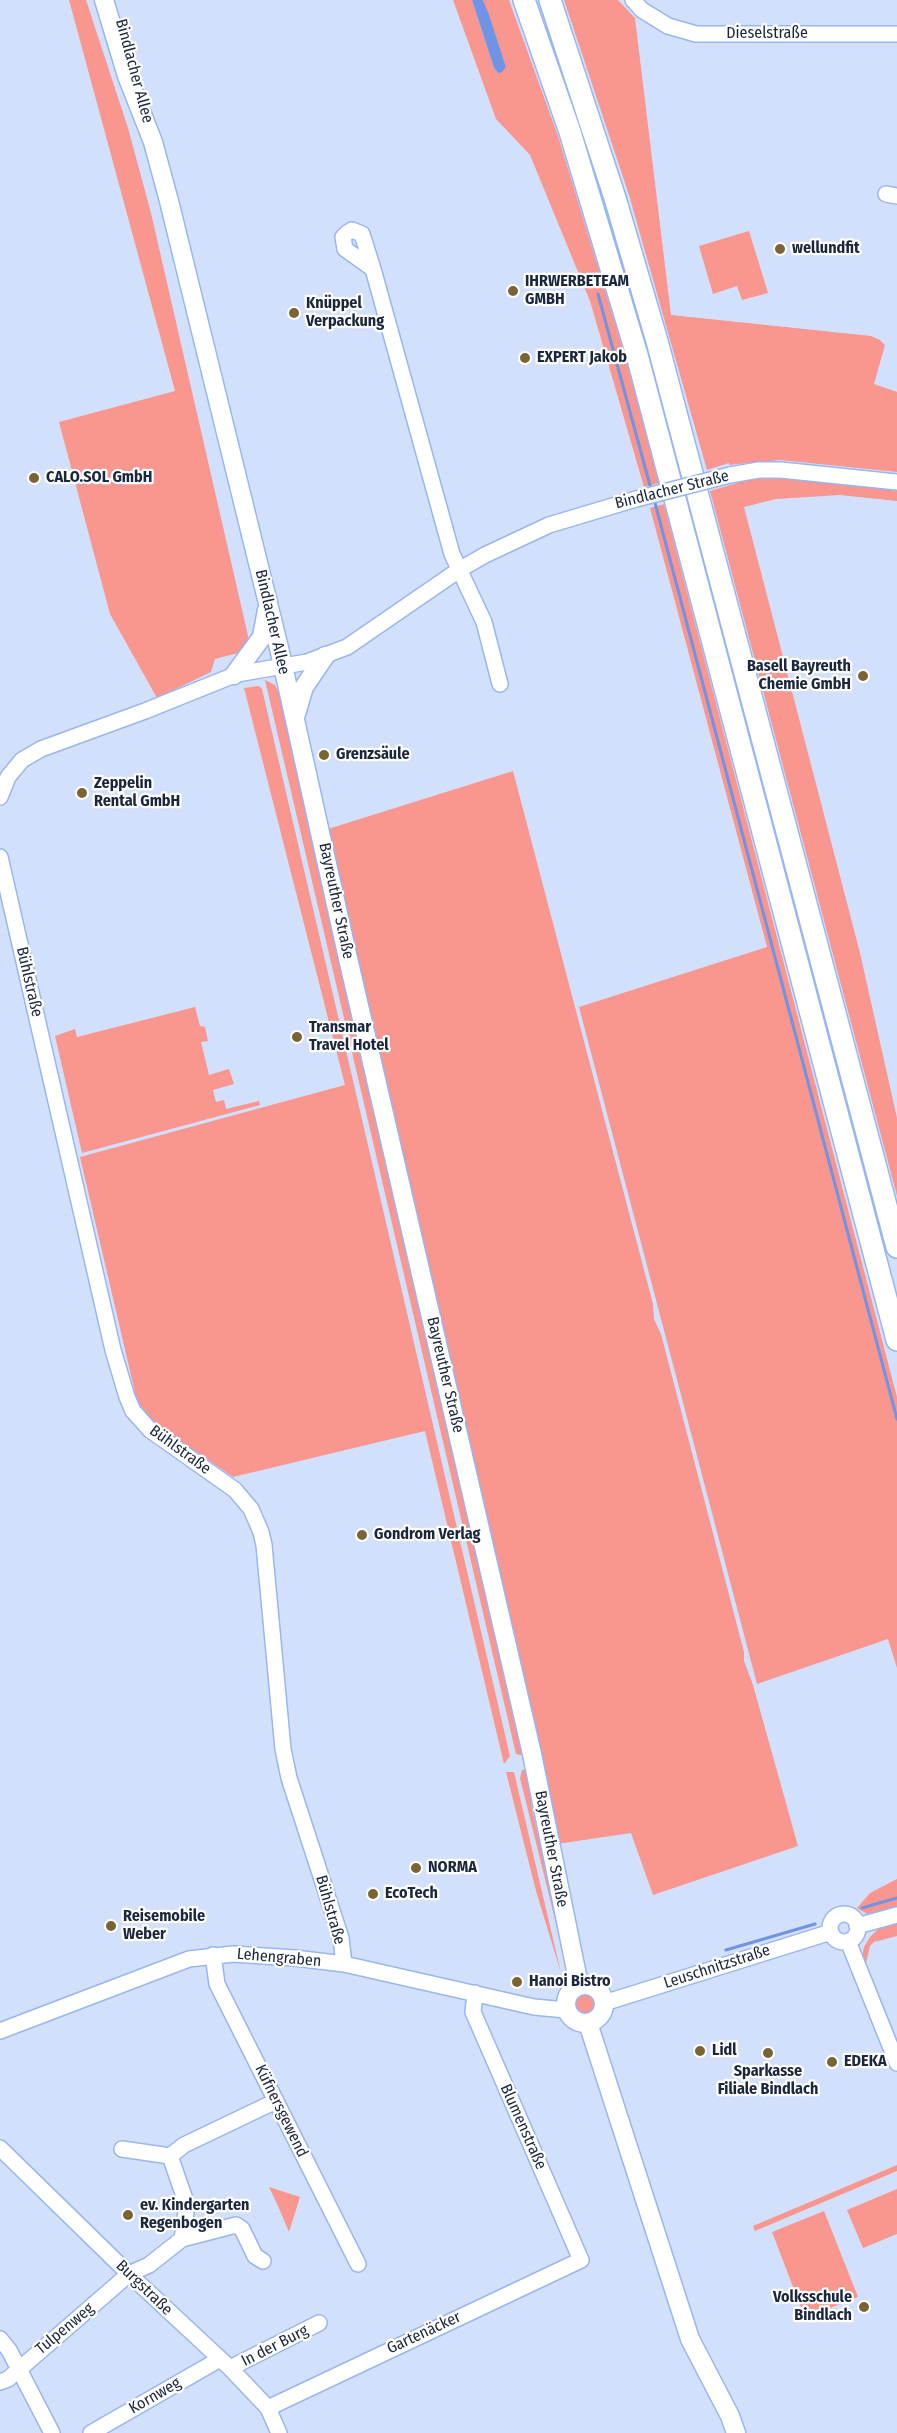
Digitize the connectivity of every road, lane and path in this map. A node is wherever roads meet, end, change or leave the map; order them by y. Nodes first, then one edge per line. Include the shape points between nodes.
1 (104, 0) edge
2 (116, 0) edge
3 (524, 0) edge
4 (550, 0) edge
5 (637, 5) edge
6 (897, 34) edge
7 (153, 142) junction
8 (373, 269) dead end
9 (897, 482) edge
10 (459, 570) junction
11 (268, 605) junction
12 (325, 656) junction
13 (283, 665) junction
14 (234, 675) junction
15 (500, 684) dead end
16 (295, 719) junction
17 (306, 765) joint
18 (0, 796) edge
19 (0, 857) edge
20 (6, 911) edge
21 (897, 1247) edge
22 (897, 1340) edge
23 (897, 1915) edge
24 (857, 1926) junction
25 (831, 1932) junction
26 (848, 1941) junction
27 (213, 1954) junction
28 (344, 1964) junction
29 (579, 1985) junction
30 (475, 1994) junction
31 (604, 2003) junction
32 (566, 2010) junction
33 (588, 2023) junction
34 (0, 2031) edge
35 (897, 2063) edge
36 (276, 2101) junction
37 (0, 2148) edge
38 (122, 2149) dead end
39 (170, 2156) junction
40 (182, 2239) junction
41 (581, 2259) joint
42 (264, 2261) dead end
43 (358, 2264) dead end
44 (129, 2274) junction
45 (319, 2323) dead end
46 (0, 2339) edge
47 (225, 2364) junction
48 (19, 2368) junction
49 (0, 2382) edge
50 (268, 2408) junction
51 (733, 2425) edge
52 (52, 2433) edge
53 (91, 2433) edge
54 (279, 2433) edge
55 (745, 2433) edge

1 - 7 main road
2 - 7 main road, Bindlacher Allee
3 - 22 highway via 570,132 634,345
4 - 21 highway via 657,341
5 - 6 street, Dieselstraße via 668,26 696,33
7 - 11 main road, Bindlacher Allee
8 - 10 street
9 - 10 street, Bindlacher Straße, bridge via 807,472 759,470 730,475 549,525
10 - 12 street, Bindlacher Straße via 347,647
10 - 15 street via 484,622
11 - 13 main road, Bindlacher Allee
11 - 14 main road via 262,637
12 - 13 street, Bindlacher Straße
12 - 16 main road via 304,687
13 - 14 street
13 - 16 main road, Bindlacher Allee
14 - 18 street via 42,749 22,760 8,777
16 - 17 main road, Bindlacher Allee
17 - 29 main road, Bayreuther Straße via 532,1754
19 - 20 street, Bühlstraße
20 - 28 street, Bühlstraße via 127,1397 133,1411 150,1430 240,1495 261,1532 285,1758 341,1938
23 - 24 street
24 - 25 street, Leuschnitzstraße via 851,1917 842,1915 832,1920
24 - 26 street via 854,1937
25 - 26 street via 837,1940
25 - 31 street, Leuschnitzstraße
26 - 35 street
27 - 28 street, Lehengraben via 254,1954
27 - 34 street, Lehengraben via 189,1959
27 - 36 street, Küfnersgewend via 217,1984
28 - 30 street, Lehengraben
29 - 31 main road via 594,1987
29 - 32 main road via 569,1992
30 - 32 street, Lehengraben
30 - 41 street, Blumenstraße via 473,2012
31 - 33 main road via 598,2018
32 - 33 main road via 577,2022
33 - 51 main road via 687,2330
36 - 39 street via 184,2145
36 - 43 street, Küfnersgewend
37 - 44 street, Burgstraße
38 - 39 street
39 - 40 street via 187,2205
40 - 42 street via 236,2224 255,2256
40 - 44 street, Tulpenweg via 149,2265
41 - 50 street, Gartenäcker
44 - 47 street, Burgstraße
44 - 48 street, Tulpenweg
45 - 47 street, In der Burg
46 - 48 street
47 - 50 street, Burgstraße
47 - 53 street, Kornweg
48 - 49 street, Tulpenweg
48 - 52 street
50 - 54 street, Burgstraße
51 - 55 main road via 738,2421

